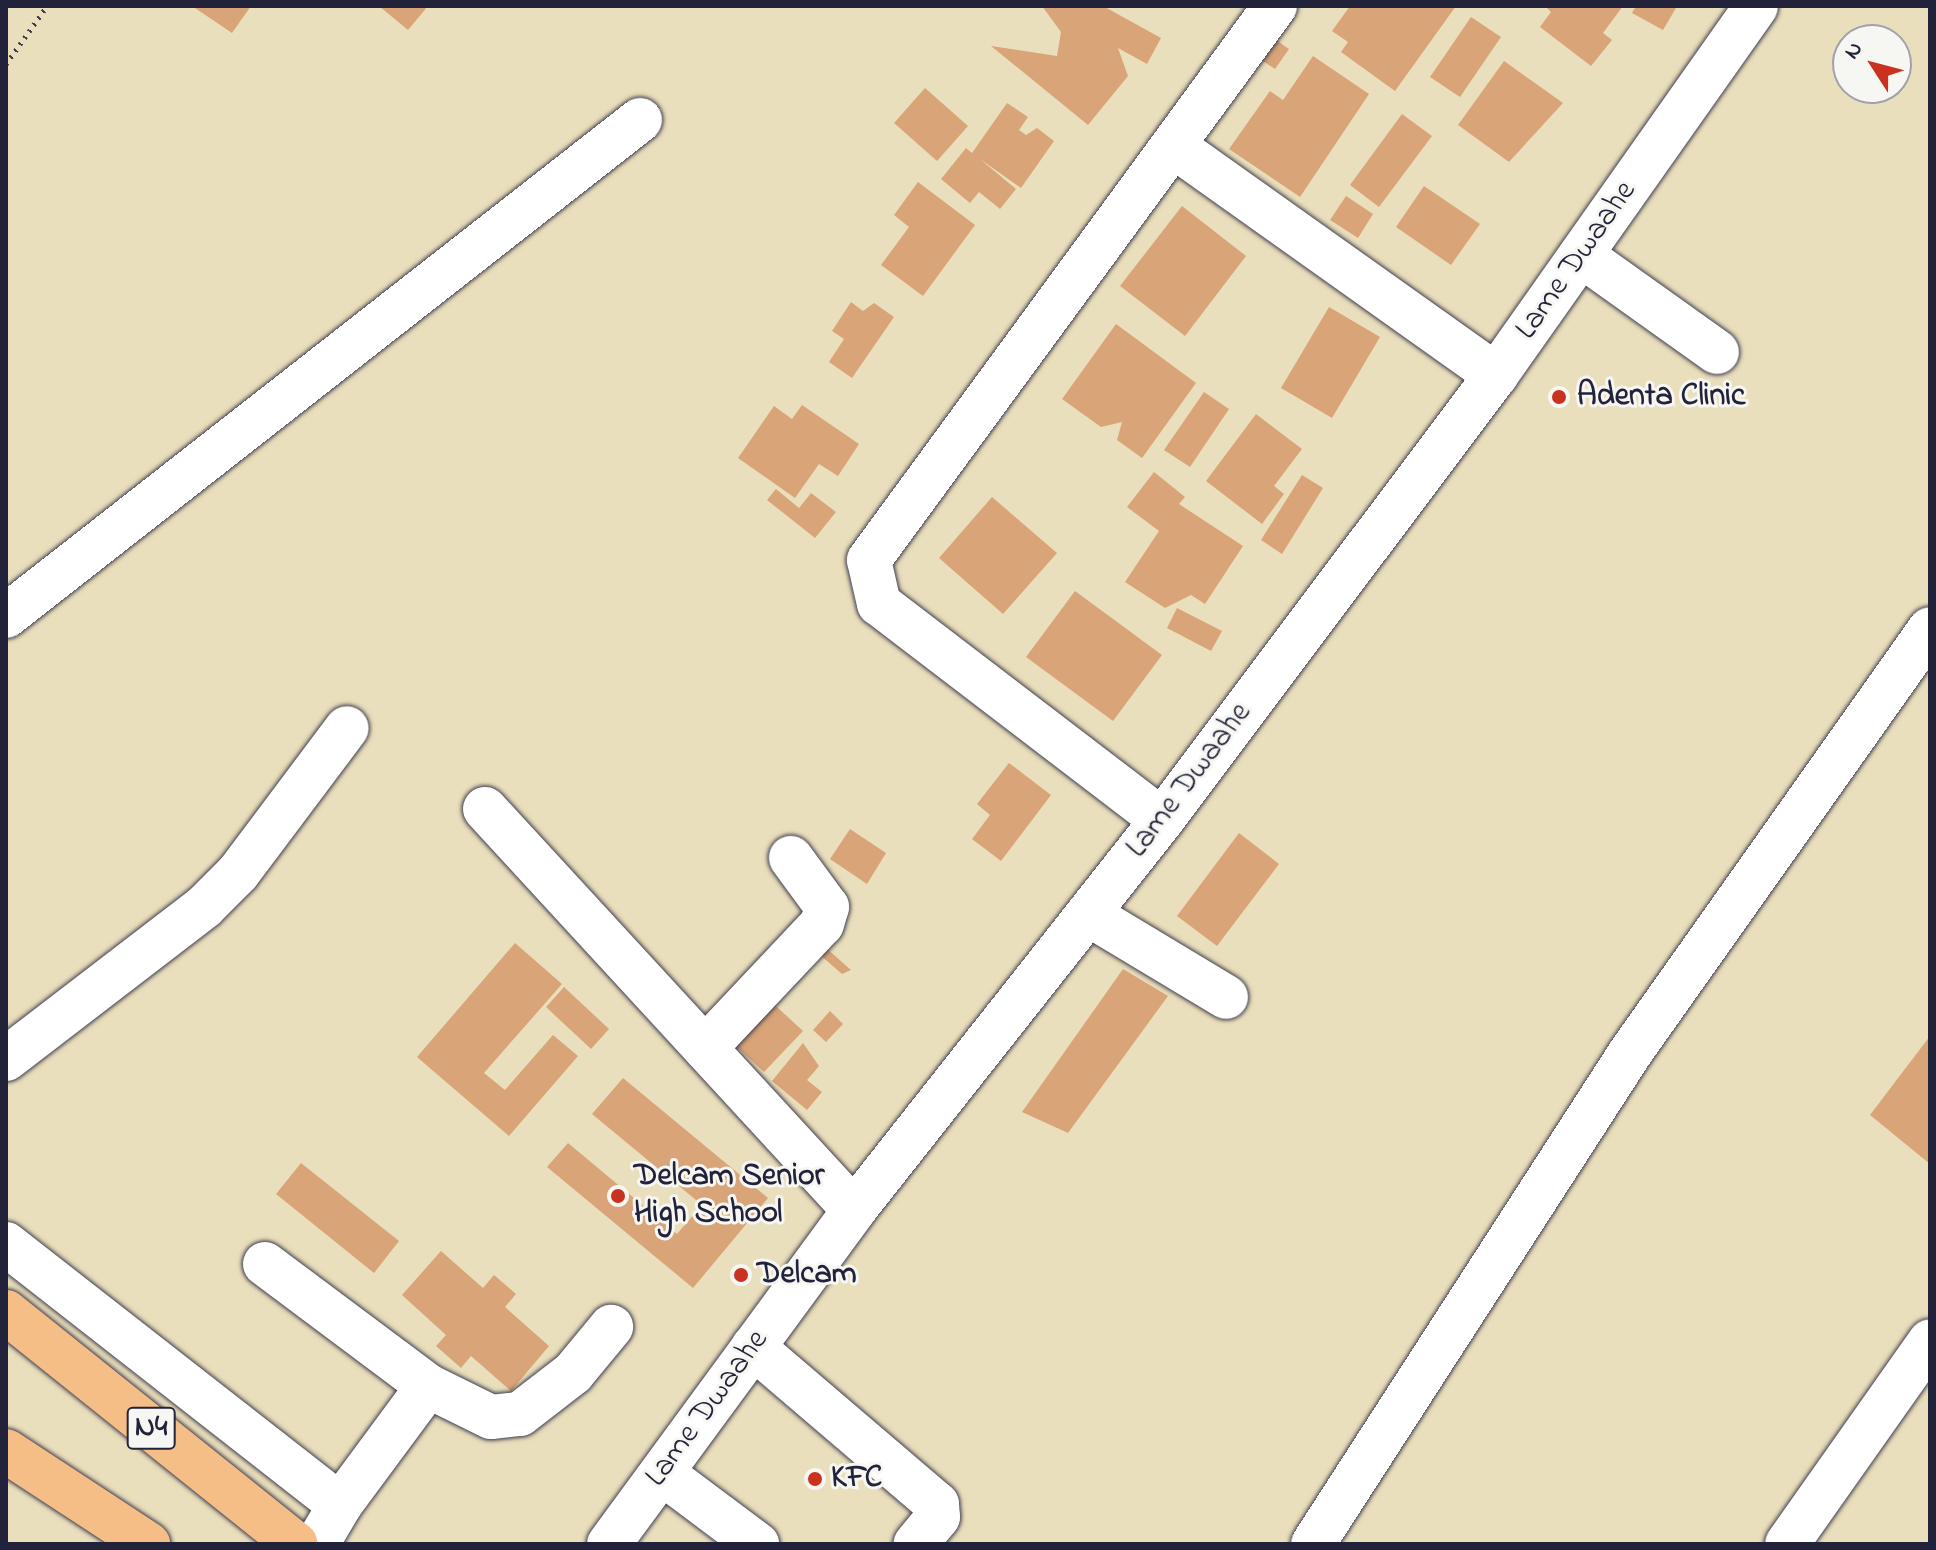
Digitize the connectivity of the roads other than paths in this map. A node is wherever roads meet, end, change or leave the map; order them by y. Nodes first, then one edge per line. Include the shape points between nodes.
1 (1275, 6) edge
2 (1756, 6) edge
3 (640, 120) dead end
4 (1175, 147) junction
5 (1581, 255) junction
6 (1717, 352) dead end
7 (1496, 375) junction
8 (6, 616) edge
9 (1930, 629) edge
10 (347, 728) dead end
11 (485, 809) dead end
12 (1162, 820) junction
13 (791, 858) dead end
14 (1088, 914) junction
15 (1226, 997) dead end
16 (705, 1048) junction
17 (6, 1059) edge
18 (854, 1210) junction
19 (6, 1244) edge
20 (265, 1264) dead end
21 (6, 1312) edge
22 (611, 1327) dead end
23 (1930, 1341) edge
24 (753, 1347) junction
25 (428, 1386) junction
26 (6, 1451) edge
27 (662, 1473) junction
28 (340, 1505) junction
29 (148, 1544) edge
30 (296, 1544) edge
31 (317, 1544) edge
32 (609, 1544) edge
33 (757, 1544) edge
34 (915, 1544) edge
35 (1313, 1544) edge
36 (1787, 1544) edge

1 - 4 street
2 - 5 street, Lame Dwaahe
3 - 8 street
4 - 7 street
4 - 12 street via 869,560 879,604
5 - 6 street
5 - 7 street, Lame Dwaahe
7 - 12 street, Lame Dwaahe
9 - 35 street via 1630,1053
10 - 17 street via 238,873 204,907
11 - 16 street
12 - 14 street, Lame Dwaahe
13 - 16 street via 827,907 822,924
14 - 15 street
14 - 18 street, Lame Dwaahe
16 - 18 street
18 - 24 street, Lame Dwaahe
19 - 28 street
20 - 25 street
21 - 30 highway, N4
22 - 25 street via 573,1373 520,1414 491,1417
23 - 36 street
24 - 27 street, Lame Dwaahe
24 - 34 street via 937,1504 938,1517
25 - 28 street
26 - 29 highway
27 - 32 street, Lame Dwaahe
27 - 33 street
28 - 31 street

